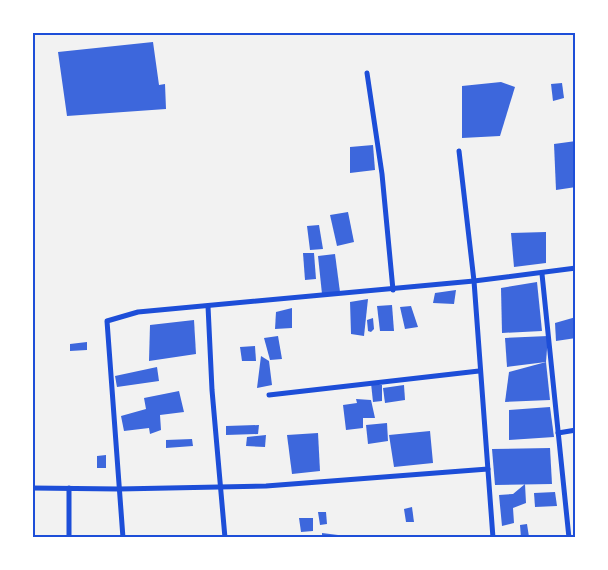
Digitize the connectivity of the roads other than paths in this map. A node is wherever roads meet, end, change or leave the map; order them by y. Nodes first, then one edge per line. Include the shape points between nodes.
1 (367, 73) dead end
2 (459, 151) dead end
3 (576, 268) edge
4 (542, 274) junction
5 (474, 281) junction
6 (393, 290) junction
7 (208, 306) junction
8 (479, 370) junction
9 (270, 395) dead end
10 (576, 430) edge
11 (558, 433) junction
12 (488, 469) junction
13 (220, 487) junction
14 (32, 488) edge
15 (69, 488) junction
16 (119, 489) junction
17 (69, 538) edge
18 (123, 538) edge
19 (225, 538) edge
20 (493, 538) edge
21 (569, 538) edge

1 - 6 street via 382,174
2 - 5 street
3 - 4 street
4 - 5 street
4 - 11 street
5 - 6 street
5 - 8 street
6 - 7 street
7 - 13 street
7 - 16 street via 138,312 107,320
8 - 9 street
8 - 12 street
10 - 11 street
11 - 21 street
12 - 13 street
12 - 20 street
13 - 16 street
13 - 19 street
14 - 15 street
15 - 16 street
15 - 17 street
16 - 18 street

